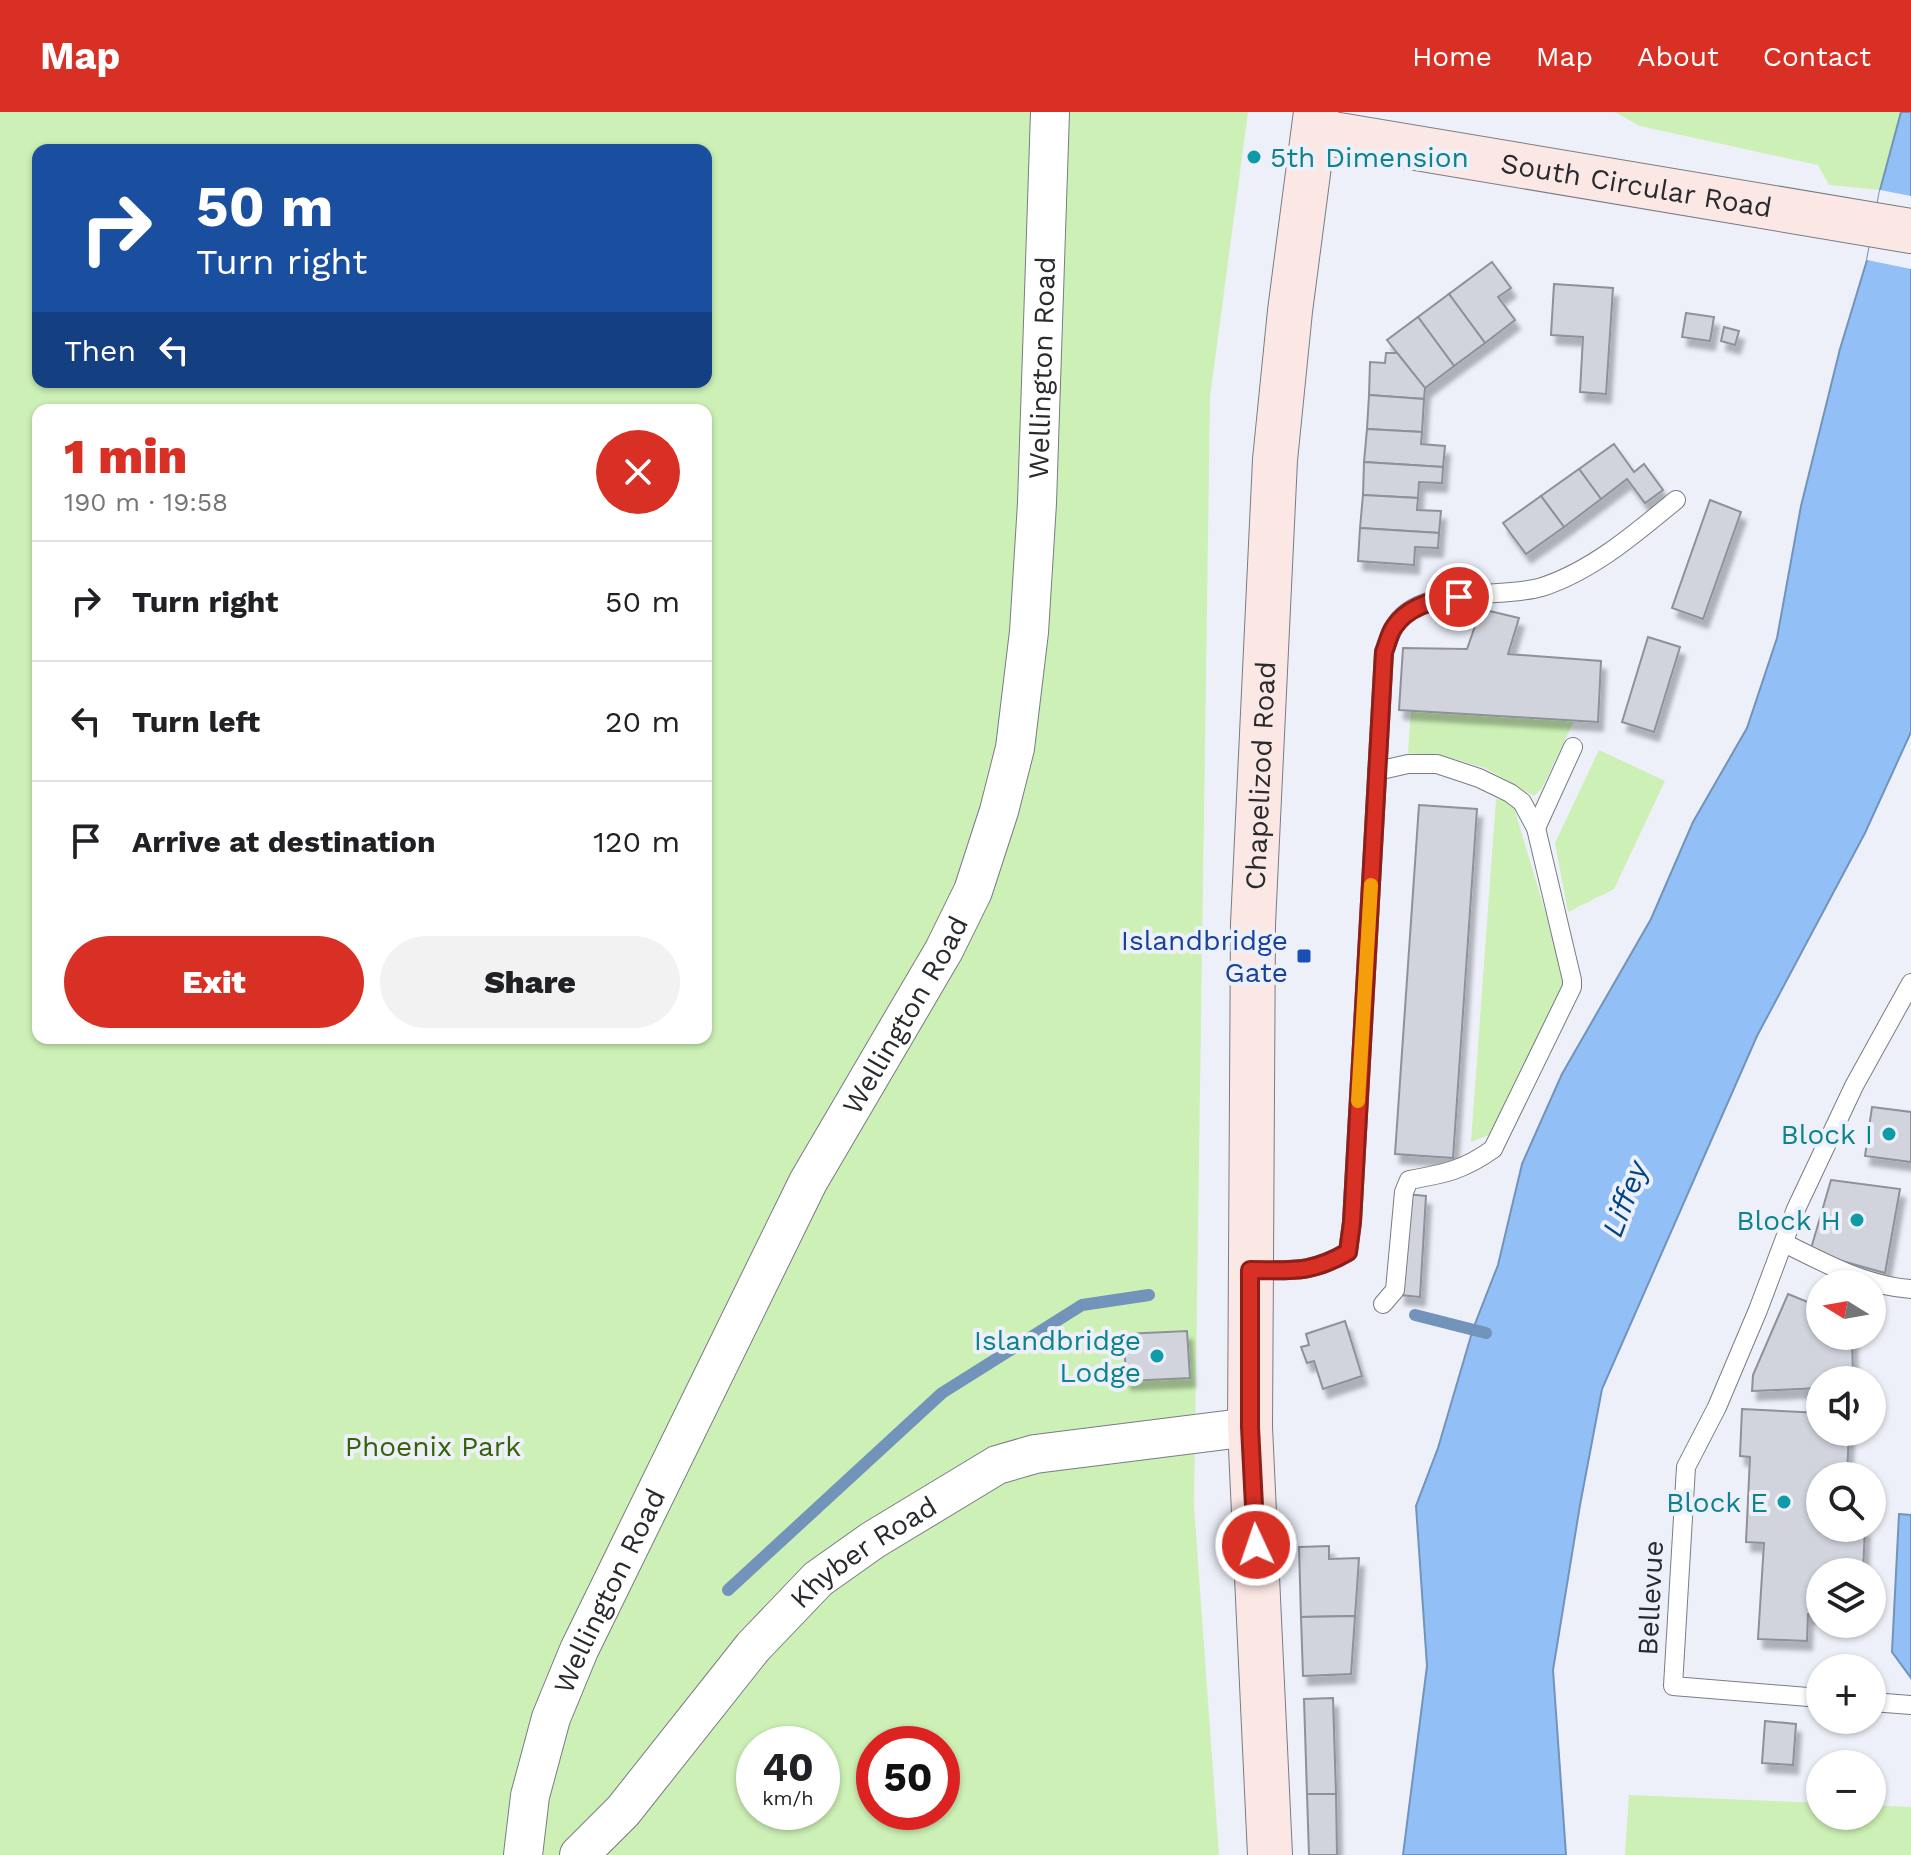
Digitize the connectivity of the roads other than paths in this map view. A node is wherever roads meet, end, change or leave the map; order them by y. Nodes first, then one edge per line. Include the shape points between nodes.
1 (1050, 112) edge
2 (1316, 122) edge
3 (1911, 231) edge
4 (1676, 500) dead end
5 (1573, 747) dead end
6 (1377, 771) junction
7 (1536, 828) junction
8 (1911, 983) edge
9 (1784, 1243) junction
10 (1250, 1270) junction
11 (1911, 1289) edge
12 (1383, 1304) dead end
13 (1250, 1427) junction
14 (1806, 1697) edge
15 (1886, 1703) edge
16 (1911, 1705) edge
17 (523, 1855) edge
18 (579, 1855) edge
19 (1270, 1855) edge

1 - 17 street, Wellington Road via 1029,632 1015,748 999,811 973,891 944,950 808,1182 579,1650 530,1796
2 - 3 main road, South Circular Road
2 - 10 main road, Chapelizod Road via 1275,460 1253,924
4 - 6 lane via 1623,543 1541,587 1437,599 1412,610 1394,627 1384,652
5 - 7 lane
6 - 7 lane via 1408,764 1455,769 1510,793 1522,802
6 - 10 lane via 1348,1252 1300,1271
7 - 12 lane via 1572,987 1493,1149 1448,1173 1409,1180 1395,1290
8 - 9 lane, Bellevue via 1854,1086
9 - 11 lane via 1860,1280
9 - 14 lane, Bellevue via 1717,1407 1686,1467 1673,1686
10 - 13 main road, Chapelizod Road
13 - 18 street, Khyber Road via 1035,1454 997,1465 873,1540 818,1579 753,1647 623,1811
13 - 19 main road, Chapelizod Road
15 - 16 lane

